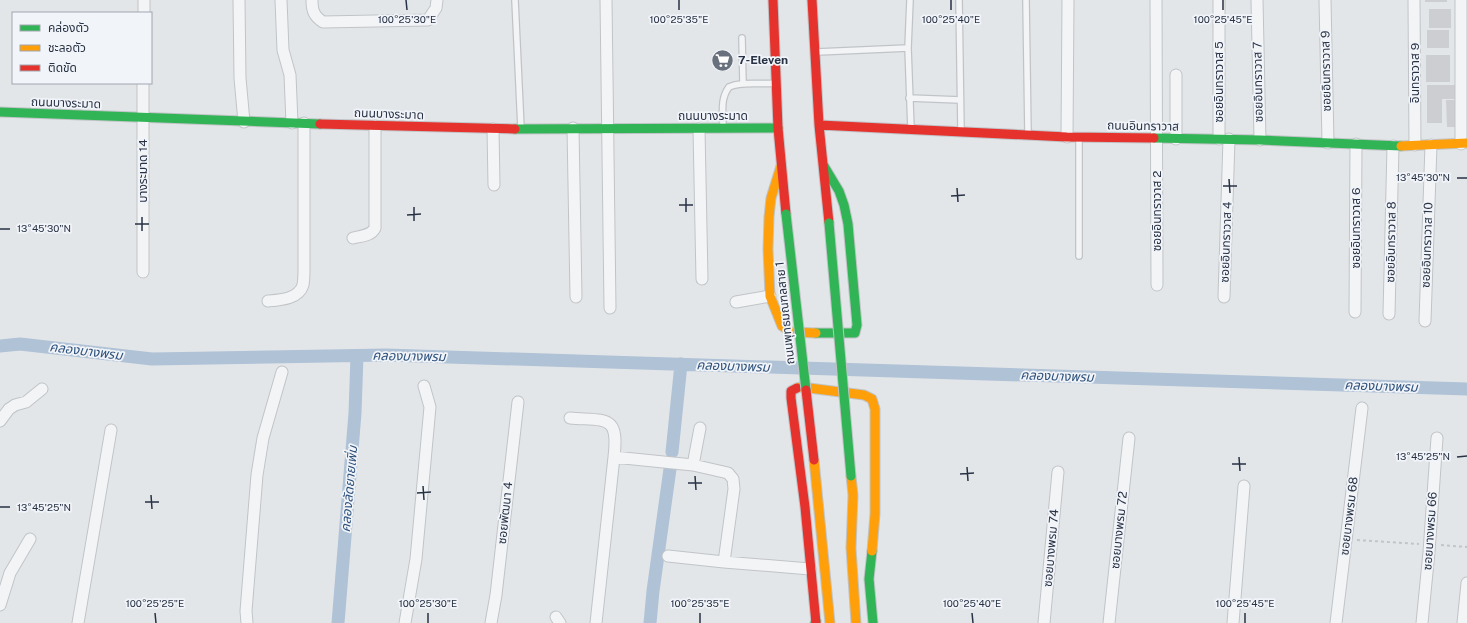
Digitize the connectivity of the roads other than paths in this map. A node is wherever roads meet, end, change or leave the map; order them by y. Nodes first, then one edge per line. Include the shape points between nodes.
1 (144, 0) edge
2 (239, 0) edge
3 (281, 0) edge
4 (312, 0) edge
5 (437, 0) edge
6 (515, 0) edge
7 (606, 0) edge
8 (773, 0) edge
9 (812, 0) edge
10 (910, 0) edge
11 (959, 0) edge
12 (1026, 0) edge
13 (1068, 0) edge
14 (1156, 0) edge
15 (1219, 0) edge
16 (1257, 0) edge
17 (1325, 0) edge
18 (1414, 0) edge
19 (1461, 0) edge
20 (144, 12) edge
21 (742, 38) dead end
22 (908, 48) junction
23 (815, 52) junction
24 (1176, 75) dead end
25 (776, 83) junction
26 (143, 84) edge
27 (744, 84) junction
28 (909, 98) junction
29 (960, 100) junction
30 (0, 112) edge
31 (143, 118) junction
32 (244, 122) junction
33 (292, 123) junction
34 (304, 123) junction
35 (819, 125) junction
36 (375, 126) junction
37 (521, 128) junction
38 (572, 128) junction
39 (609, 128) junction
40 (723, 128) junction
41 (778, 128) junction
42 (493, 129) junction
43 (699, 129) junction
44 (911, 129) junction
45 (961, 131) junction
46 (1028, 135) junction
47 (1067, 136) junction
48 (1079, 137) junction
49 (1157, 138) junction
50 (1176, 138) junction
51 (1224, 139) junction
52 (1260, 140) junction
53 (1328, 143) junction
54 (1356, 144) junction
55 (1464, 144) edge
56 (1415, 145) junction
57 (1431, 145) junction
58 (1392, 146) junction
59 (781, 166) junction
60 (824, 166) junction
61 (494, 185) dead end
62 (352, 238) dead end
63 (1079, 256) dead end
64 (143, 272) dead end
65 (702, 279) dead end
66 (1157, 285) dead end
67 (770, 296) junction
68 (576, 297) dead end
69 (1224, 298) dead end
70 (268, 301) dead end
71 (736, 302) dead end
72 (610, 308) dead end
73 (1355, 312) dead end
74 (1389, 314) dead end
75 (1424, 321) dead end
76 (282, 372) dead end
77 (424, 386) dead end
78 (42, 389) dead end
79 (518, 402) dead end
80 (1362, 408) dead end
81 (570, 418) dead end
82 (0, 421) edge
83 (700, 428) dead end
84 (111, 430) dead end
85 (1129, 438) dead end
86 (1437, 438) dead end
87 (614, 457) junction
88 (693, 465) junction
89 (1058, 472) dead end
90 (1244, 486) dead end
91 (853, 495) junction
92 (860, 533) dead end
93 (821, 535) junction
94 (30, 539) dead end
95 (863, 548) dead end
96 (668, 556) dead end
97 (724, 562) junction
98 (810, 569) junction
99 (869, 579) junction
100 (1467, 583) edge
101 (812, 591) junction
102 (0, 605) edge
103 (816, 622) edge
104 (78, 623) edge
105 (246, 623) edge
106 (405, 623) edge
107 (491, 623) edge
108 (596, 623) edge
109 (830, 623) edge
110 (856, 623) edge
111 (872, 623) edge
112 (1044, 623) edge
113 (1109, 623) edge
114 (1233, 623) edge
115 (1336, 623) edge
116 (1422, 623) edge
117 (1463, 623) edge

1 - 20 street
2 - 32 street via 240,78
3 - 33 street via 283,55 290,75
4 - 5 street via 312,10 323,22 428,20 436,8
6 - 37 lane
7 - 39 street
8 - 25 main road, ถนนพุทธมณฑลสาย 1
9 - 23 main road
10 - 22 lane
11 - 29 lane
12 - 46 lane
13 - 47 street
14 - 49 street, ซอยอินทราวาส 2
15 - 51 street, ซอยอินทราวาส 5
16 - 52 street, ซอยอินทราวาส 7
17 - 53 street, ซอยอินทราวาส 9
18 - 56 street, อินทราวาส 9
19 - 55 street
21 - 27 lane
22 - 23 lane
22 - 28 lane
23 - 35 main road
24 - 50 street
25 - 27 lane
25 - 41 main road, ถนนพุทธมณฑลสาย 1
26 - 31 street, บางระมาด 14
27 - 40 lane via 728,87 722,103
28 - 29 lane
28 - 44 lane
29 - 45 lane
30 - 31 main road, ถนนบางระมาด
31 - 32 main road, ถนนบางระมาด
31 - 64 street, บางระมาด 14
32 - 33 main road, ถนนบางระมาด
33 - 34 main road, ถนนบางระมาด
34 - 36 main road, ถนนบางระมาด
34 - 70 street via 302,286 294,296
35 - 44 main road, ถนนอินทราวาส
35 - 60 main road
36 - 42 main road, ถนนบางระมาด
36 - 62 street via 375,228 369,234
37 - 38 main road, ถนนบางระมาด
37 - 42 main road, ถนนบางระมาด
38 - 39 main road, ถนนบางระมาด
38 - 68 street
39 - 43 main road, ถนนบางระมาด
39 - 72 street
40 - 41 main road, ถนนบางระมาด
40 - 43 main road, ถนนบางระมาด
41 - 59 main road, ถนนพุทธมณฑลสาย 1
42 - 61 street
43 - 65 street
44 - 45 main road, ถนนอินทราวาส
45 - 46 main road, ถนนอินทราวาส
46 - 47 main road, ถนนอินทราวาส
47 - 48 main road, ถนนอินทราวาส
48 - 49 main road, ถนนอินทราวาส
48 - 63 lane
49 - 50 main road, ถนนอินทราวาส
49 - 66 street, ซอยอินทราวาส 2
50 - 51 main road, ถนนอินทราวาส
51 - 52 main road, ถนนอินทราวาส
51 - 69 street, ซอยอินทราวาส 4
52 - 53 main road, ถนนอินทราวาส
53 - 54 main road, ถนนอินทราวาส
54 - 58 main road, ถนนอินทราวาส
54 - 73 street, ซอยอินทราวาส 6
55 - 57 main road, ถนนอินทราวาส
56 - 57 main road, ถนนอินทราวาส
56 - 58 main road, ถนนอินทราวาส
57 - 75 street, ซอยอินทราวาส 10
58 - 74 street, ซอยอินทราวาส 8
59 - 67 main road via 771,198 769,217
59 - 93 main road, ถนนพุทธมณฑลสาย 1, bridge
60 - 67 main road via 844,205 857,325 855,333 791,332 782,326
60 - 91 main road, bridge
67 - 71 street
76 - 105 street via 263,438
77 - 106 street via 430,407 416,559
78 - 82 street via 26,402 9,409
79 - 107 street, ซอยพัฒนา 4
80 - 115 street, ซอยบางพรม 68
81 - 87 street via 606,421 612,425 616,441
83 - 88 street
84 - 104 street
85 - 113 street, ซอยบางพรม 72
86 - 116 street, ซอยบางพรม 66
87 - 88 street
87 - 108 street
88 - 97 street via 728,473 733,479 734,490
89 - 112 street, ซอยบางพรม 74
90 - 114 street
91 - 92 main road
91 - 110 main road via 851,548
93 - 101 main road
93 - 109 main road, ถนนพุทธมณฑลสาย 1
94 - 102 street via 10,572
95 - 99 main road
96 - 97 street
97 - 98 street
98 - 99 main road via 791,398 792,391 801,387 864,395 872,399 875,409 875,514
98 - 101 main road
99 - 111 main road
100 - 117 street
101 - 103 main road

